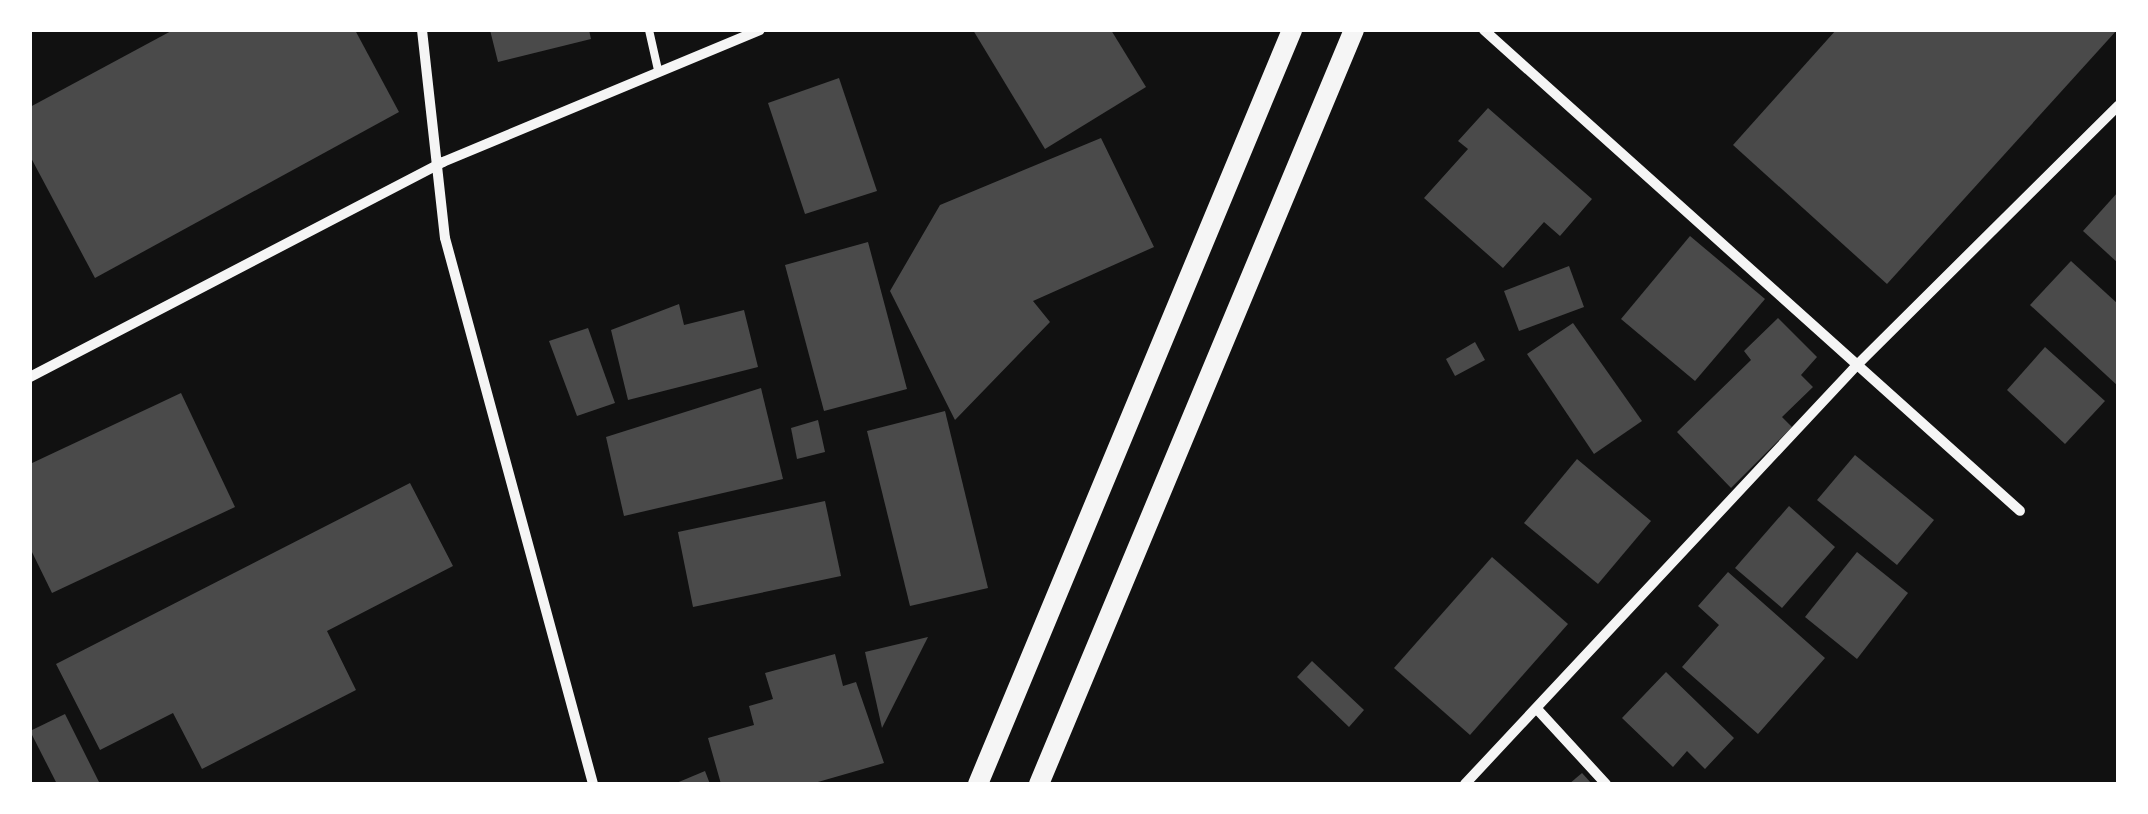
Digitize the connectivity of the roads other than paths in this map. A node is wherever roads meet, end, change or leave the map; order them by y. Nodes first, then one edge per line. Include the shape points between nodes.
1 (422, 30) edge
2 (649, 30) edge
3 (760, 30) edge
4 (1292, 30) edge
5 (1354, 30) edge
6 (1484, 30) edge
7 (658, 70) junction
8 (2118, 106) edge
9 (443, 162) junction
10 (1856, 365) junction
11 (30, 377) edge
12 (2020, 511) dead end
13 (1537, 709) junction
14 (593, 784) edge
15 (978, 784) edge
16 (1039, 784) edge
17 (1465, 784) edge
18 (1606, 784) edge

1 - 9 street
2 - 7 lane
3 - 7 street
4 - 15 main road
5 - 16 main road
6 - 10 street
7 - 9 street
8 - 10 street
9 - 11 street
9 - 14 street via 445,238
10 - 12 street
10 - 13 street
13 - 17 street
13 - 18 street

